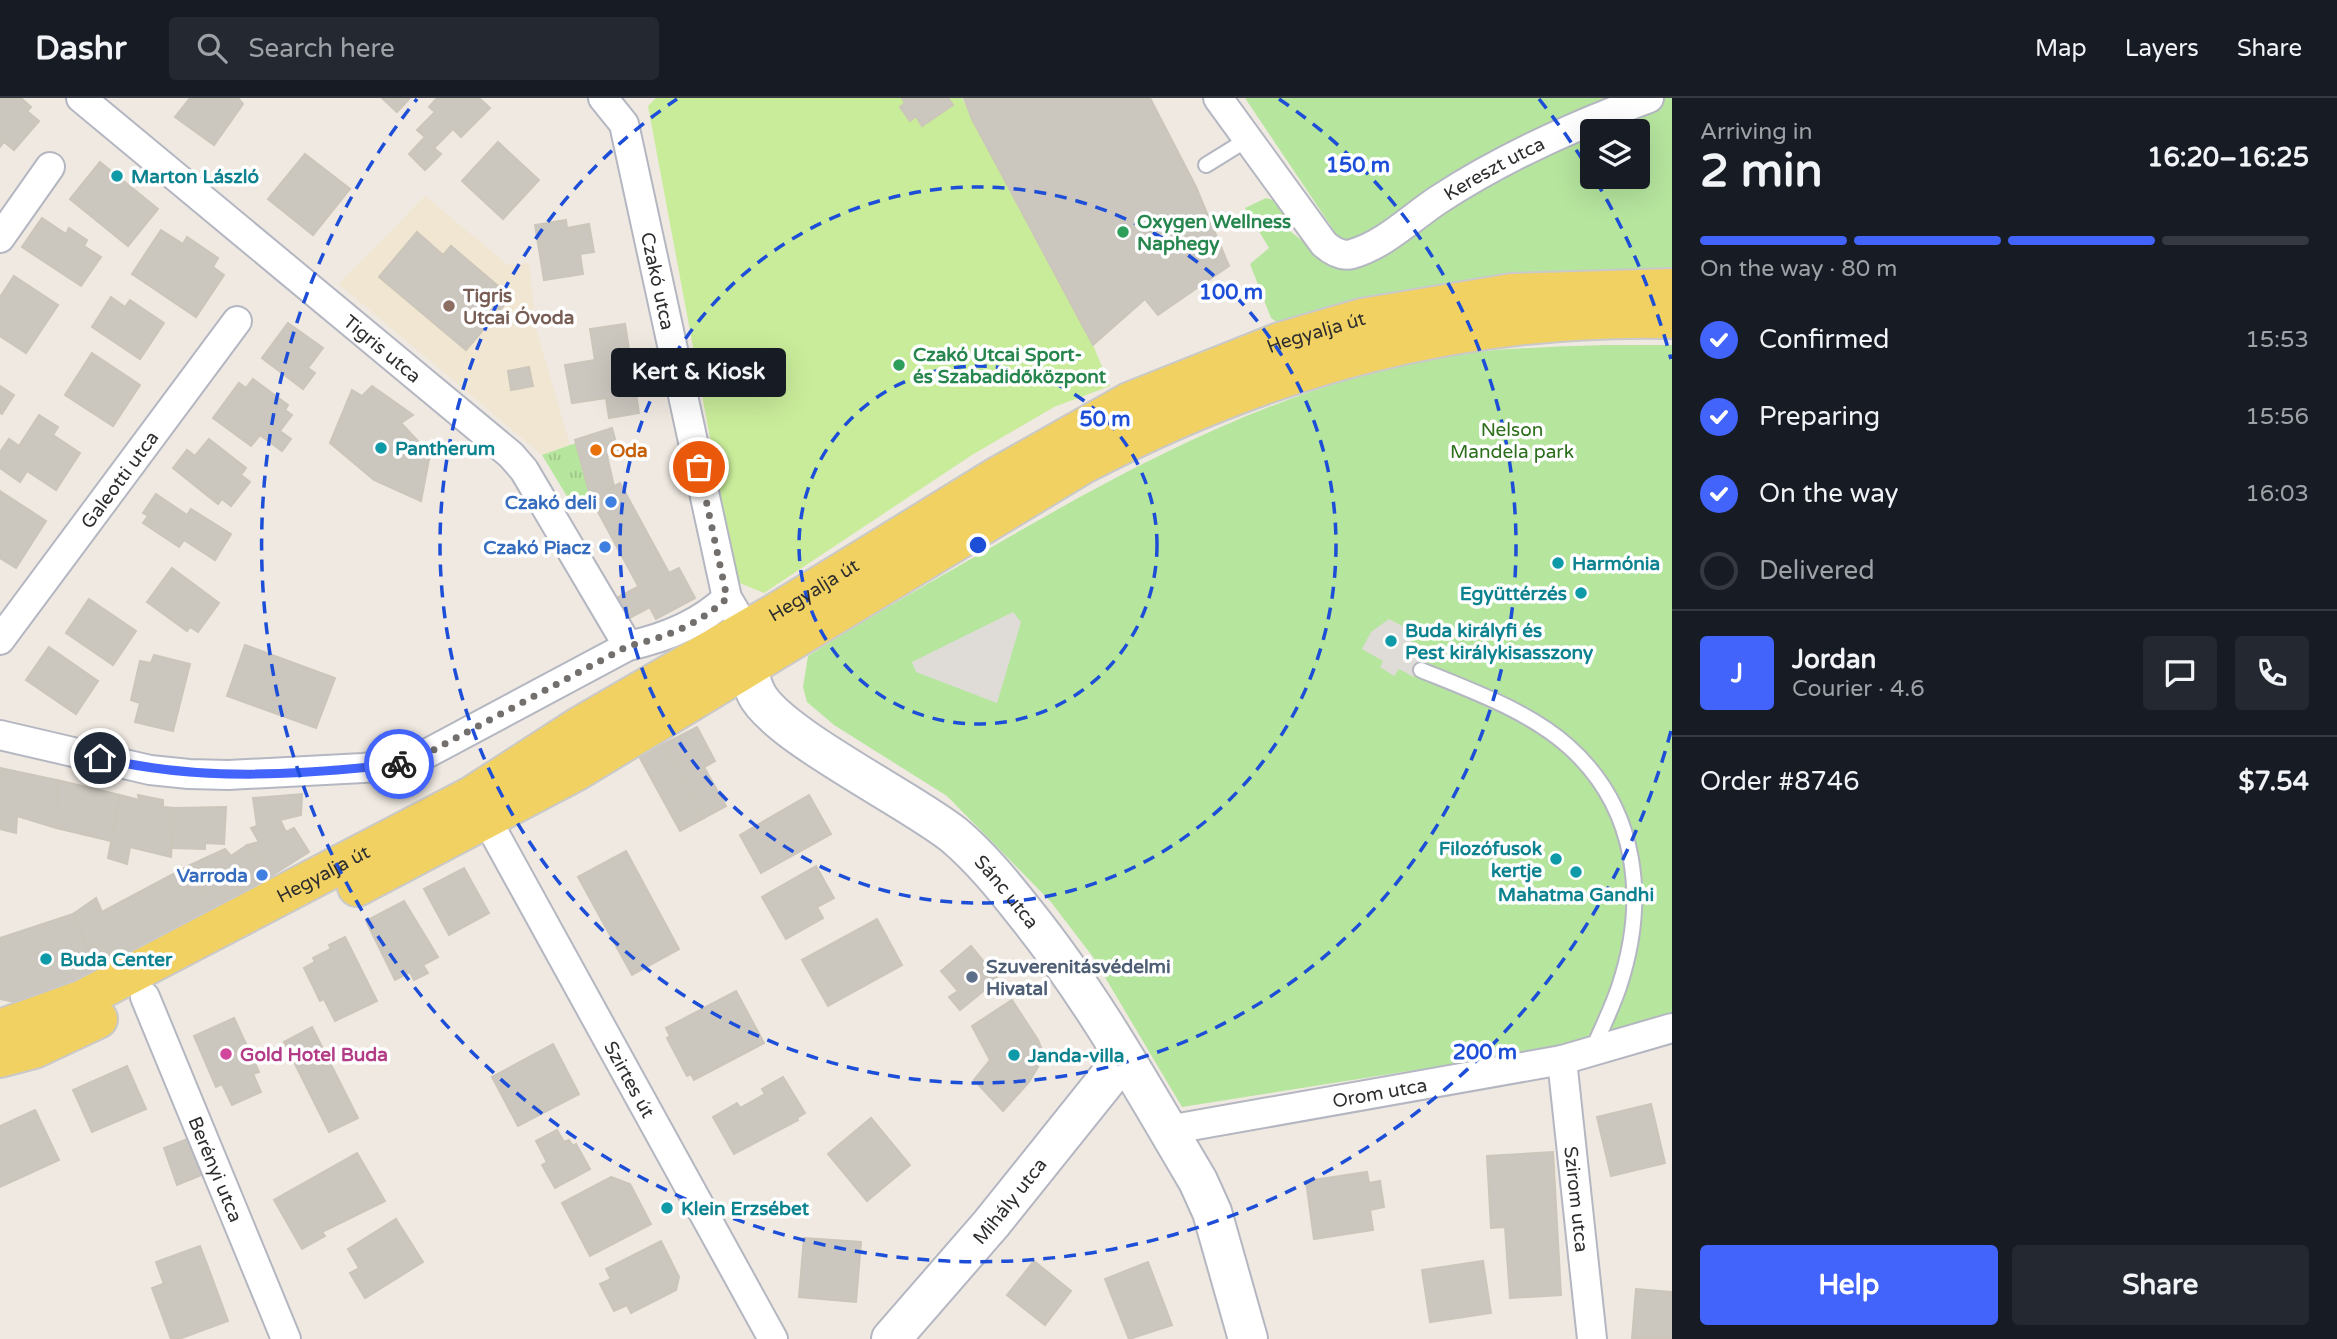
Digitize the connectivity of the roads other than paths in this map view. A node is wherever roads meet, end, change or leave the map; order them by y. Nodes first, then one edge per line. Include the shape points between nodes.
1 (81, 98) edge
2 (1218, 98) edge
3 (1649, 98) edge
4 (608, 100) edge
5 (1248, 139) junction
6 (1206, 165) dead end
7 (50, 167) dead end
8 (0, 238) edge
9 (1672, 288) edge
10 (1672, 319) edge
11 (237, 321) dead end
12 (737, 614) junction
13 (0, 640) edge
14 (628, 646) junction
15 (747, 668) junction
16 (1421, 670) dead end
17 (0, 735) edge
18 (487, 820) junction
19 (145, 997) junction
20 (1672, 1028) edge
21 (0, 1029) edge
22 (1592, 1051) junction
23 (0, 1058) edge
24 (1124, 1058) junction
25 (1562, 1059) junction
26 (1168, 1130) junction
27 (286, 1339) edge
28 (773, 1339) edge
29 (891, 1339) edge
30 (1248, 1339) edge
31 (1592, 1339) edge

1 - 14 street, Tigris utca via 511,455
2 - 5 street
3 - 5 street, Kereszt utca via 1541,140 1348,256 1324,244
4 - 12 street, Czakó utca via 624,124
5 - 6 lane
7 - 8 street
9 - 12 main road, Hegyalja út via 1573,289 1455,301 1362,318 1280,342 1129,402
10 - 15 main road, Hegyalja út via 1561,321 1432,337 1366,352 1209,404 1082,465
11 - 13 street, Galeotti utca
12 - 14 street via 712,613 660,639
12 - 15 street, Sánc utca
12 - 21 main road, Hegyalja út via 580,726 473,795 83,999
14 - 17 street via 400,764 189,774 150,770
15 - 18 main road, Hegyalja út
15 - 24 street, Sánc utca via 756,694 792,730 923,813 983,861 1065,963
16 - 22 lane via 1521,714 1566,744 1606,788 1625,829 1636,898 1619,985
18 - 19 main road, Hegyalja út
18 - 28 street, Szirtes út
19 - 23 main road, Hegyalja út via 34,1049
19 - 27 street, Berényi utca
20 - 22 street, Orom utca
22 - 25 street, Orom utca
24 - 26 street, Sánc utca
24 - 29 street, Mihály utca
25 - 26 street, Orom utca
25 - 31 street, Szirom utca
26 - 30 street, Sánc utca via 1212,1212

